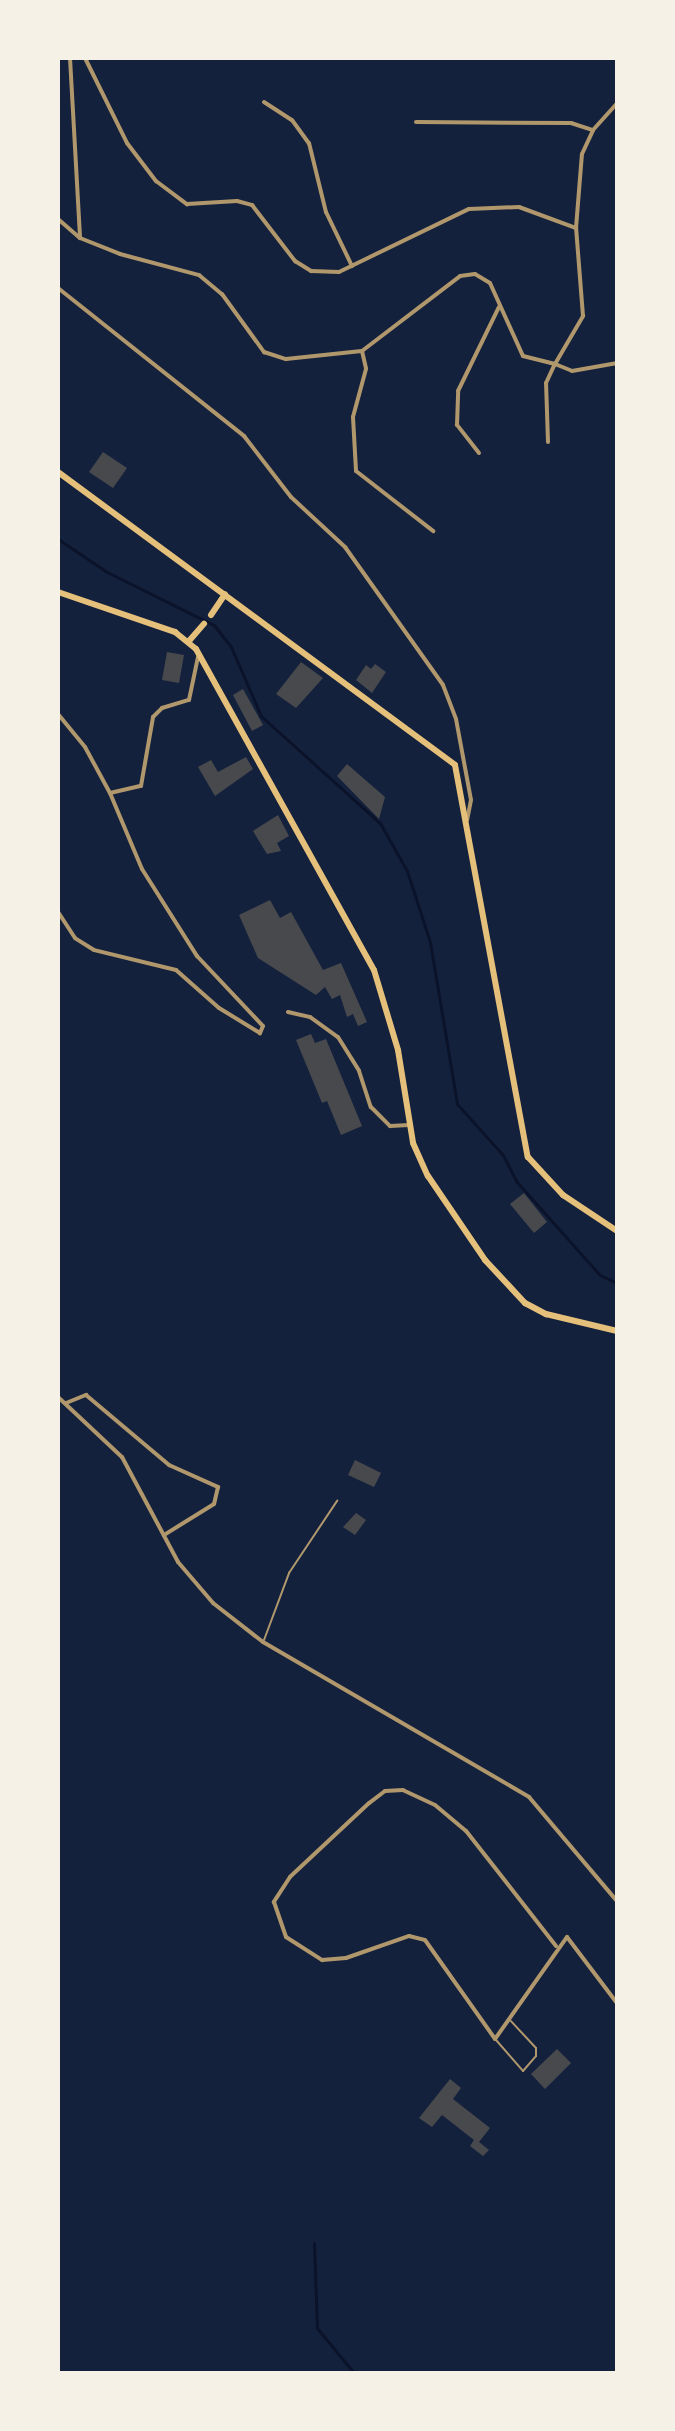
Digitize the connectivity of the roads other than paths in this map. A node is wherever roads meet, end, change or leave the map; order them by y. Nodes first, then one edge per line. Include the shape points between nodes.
1 (70, 58) edge
2 (85, 58) edge
3 (264, 102) dead end
4 (617, 103) edge
5 (416, 122) dead end
6 (593, 130) junction
7 (58, 219) edge
8 (576, 228) junction
9 (80, 238) junction
10 (352, 266) junction
11 (58, 288) edge
12 (499, 307) junction
13 (362, 351) junction
14 (617, 363) edge
15 (555, 364) junction
16 (548, 442) dead end
17 (479, 453) dead end
18 (58, 472) edge
19 (433, 531) dead end
20 (58, 592) edge
21 (225, 594) junction
22 (211, 615) dead end
23 (204, 624) dead end
24 (189, 641) junction
25 (200, 654) junction
26 (58, 714) edge
27 (110, 793) junction
28 (467, 820) junction
29 (58, 912) edge
30 (288, 1012) dead end
31 (409, 1125) junction
32 (617, 1231) edge
33 (617, 1331) edge
34 (58, 1397) edge
35 (66, 1403) junction
36 (337, 1501) dead end
37 (164, 1535) junction
38 (263, 1642) junction
39 (617, 1901) edge
40 (556, 1946) junction
41 (617, 2003) edge
42 (511, 2021) junction
43 (495, 2039) junction

1 - 9 street
2 - 10 street via 127,143 174,198 187,204 252,205 304,267 330,273
3 - 10 street via 305,135 326,212
4 - 6 street
5 - 6 street via 571,123
6 - 8 street via 582,154
7 - 9 street
8 - 10 street via 519,207 469,209
8 - 15 street via 583,316
9 - 13 street via 199,275 222,294 264,352 286,359
11 - 28 street via 244,436 291,497 345,547 443,685 456,719 471,800
12 - 13 street via 490,283 467,274
12 - 15 street via 523,356
12 - 17 street via 458,391 457,425
13 - 19 street via 366,369 353,417 356,471
14 - 15 street via 572,371
15 - 16 street via 546,383
18 - 21 main road
20 - 24 main road
21 - 22 main road
21 - 28 main road via 449,758 460,774
23 - 24 main road
24 - 25 main road
25 - 27 street via 189,700 155,712 141,786
25 - 31 main road via 374,970 398,1050
26 - 27 street via 85,747
27 - 29 street via 142,869 197,956 263,1026 260,1033 219,1008 176,970 94,950 75,938
28 - 32 main road via 528,1157 563,1195
30 - 31 street via 310,1017 338,1037 359,1071 371,1107 390,1126
31 - 33 main road via 428,1176 515,1295 546,1314
34 - 35 street
35 - 37 street via 122,1457
35 - 37 street via 86,1395 169,1465 218,1487 214,1504
36 - 38 lane via 289,1573
37 - 38 street via 200,1591
38 - 39 street via 529,1797
40 - 41 street via 567,1937
40 - 42 street
40 - 43 street via 466,1831 435,1805 403,1790 378,1795 299,1868 275,1898 276,1918 292,1943 322,1960 346,1958 409,1936 422,1938 437,1950
42 - 43 street
42 - 43 lane via 536,2048 523,2071

